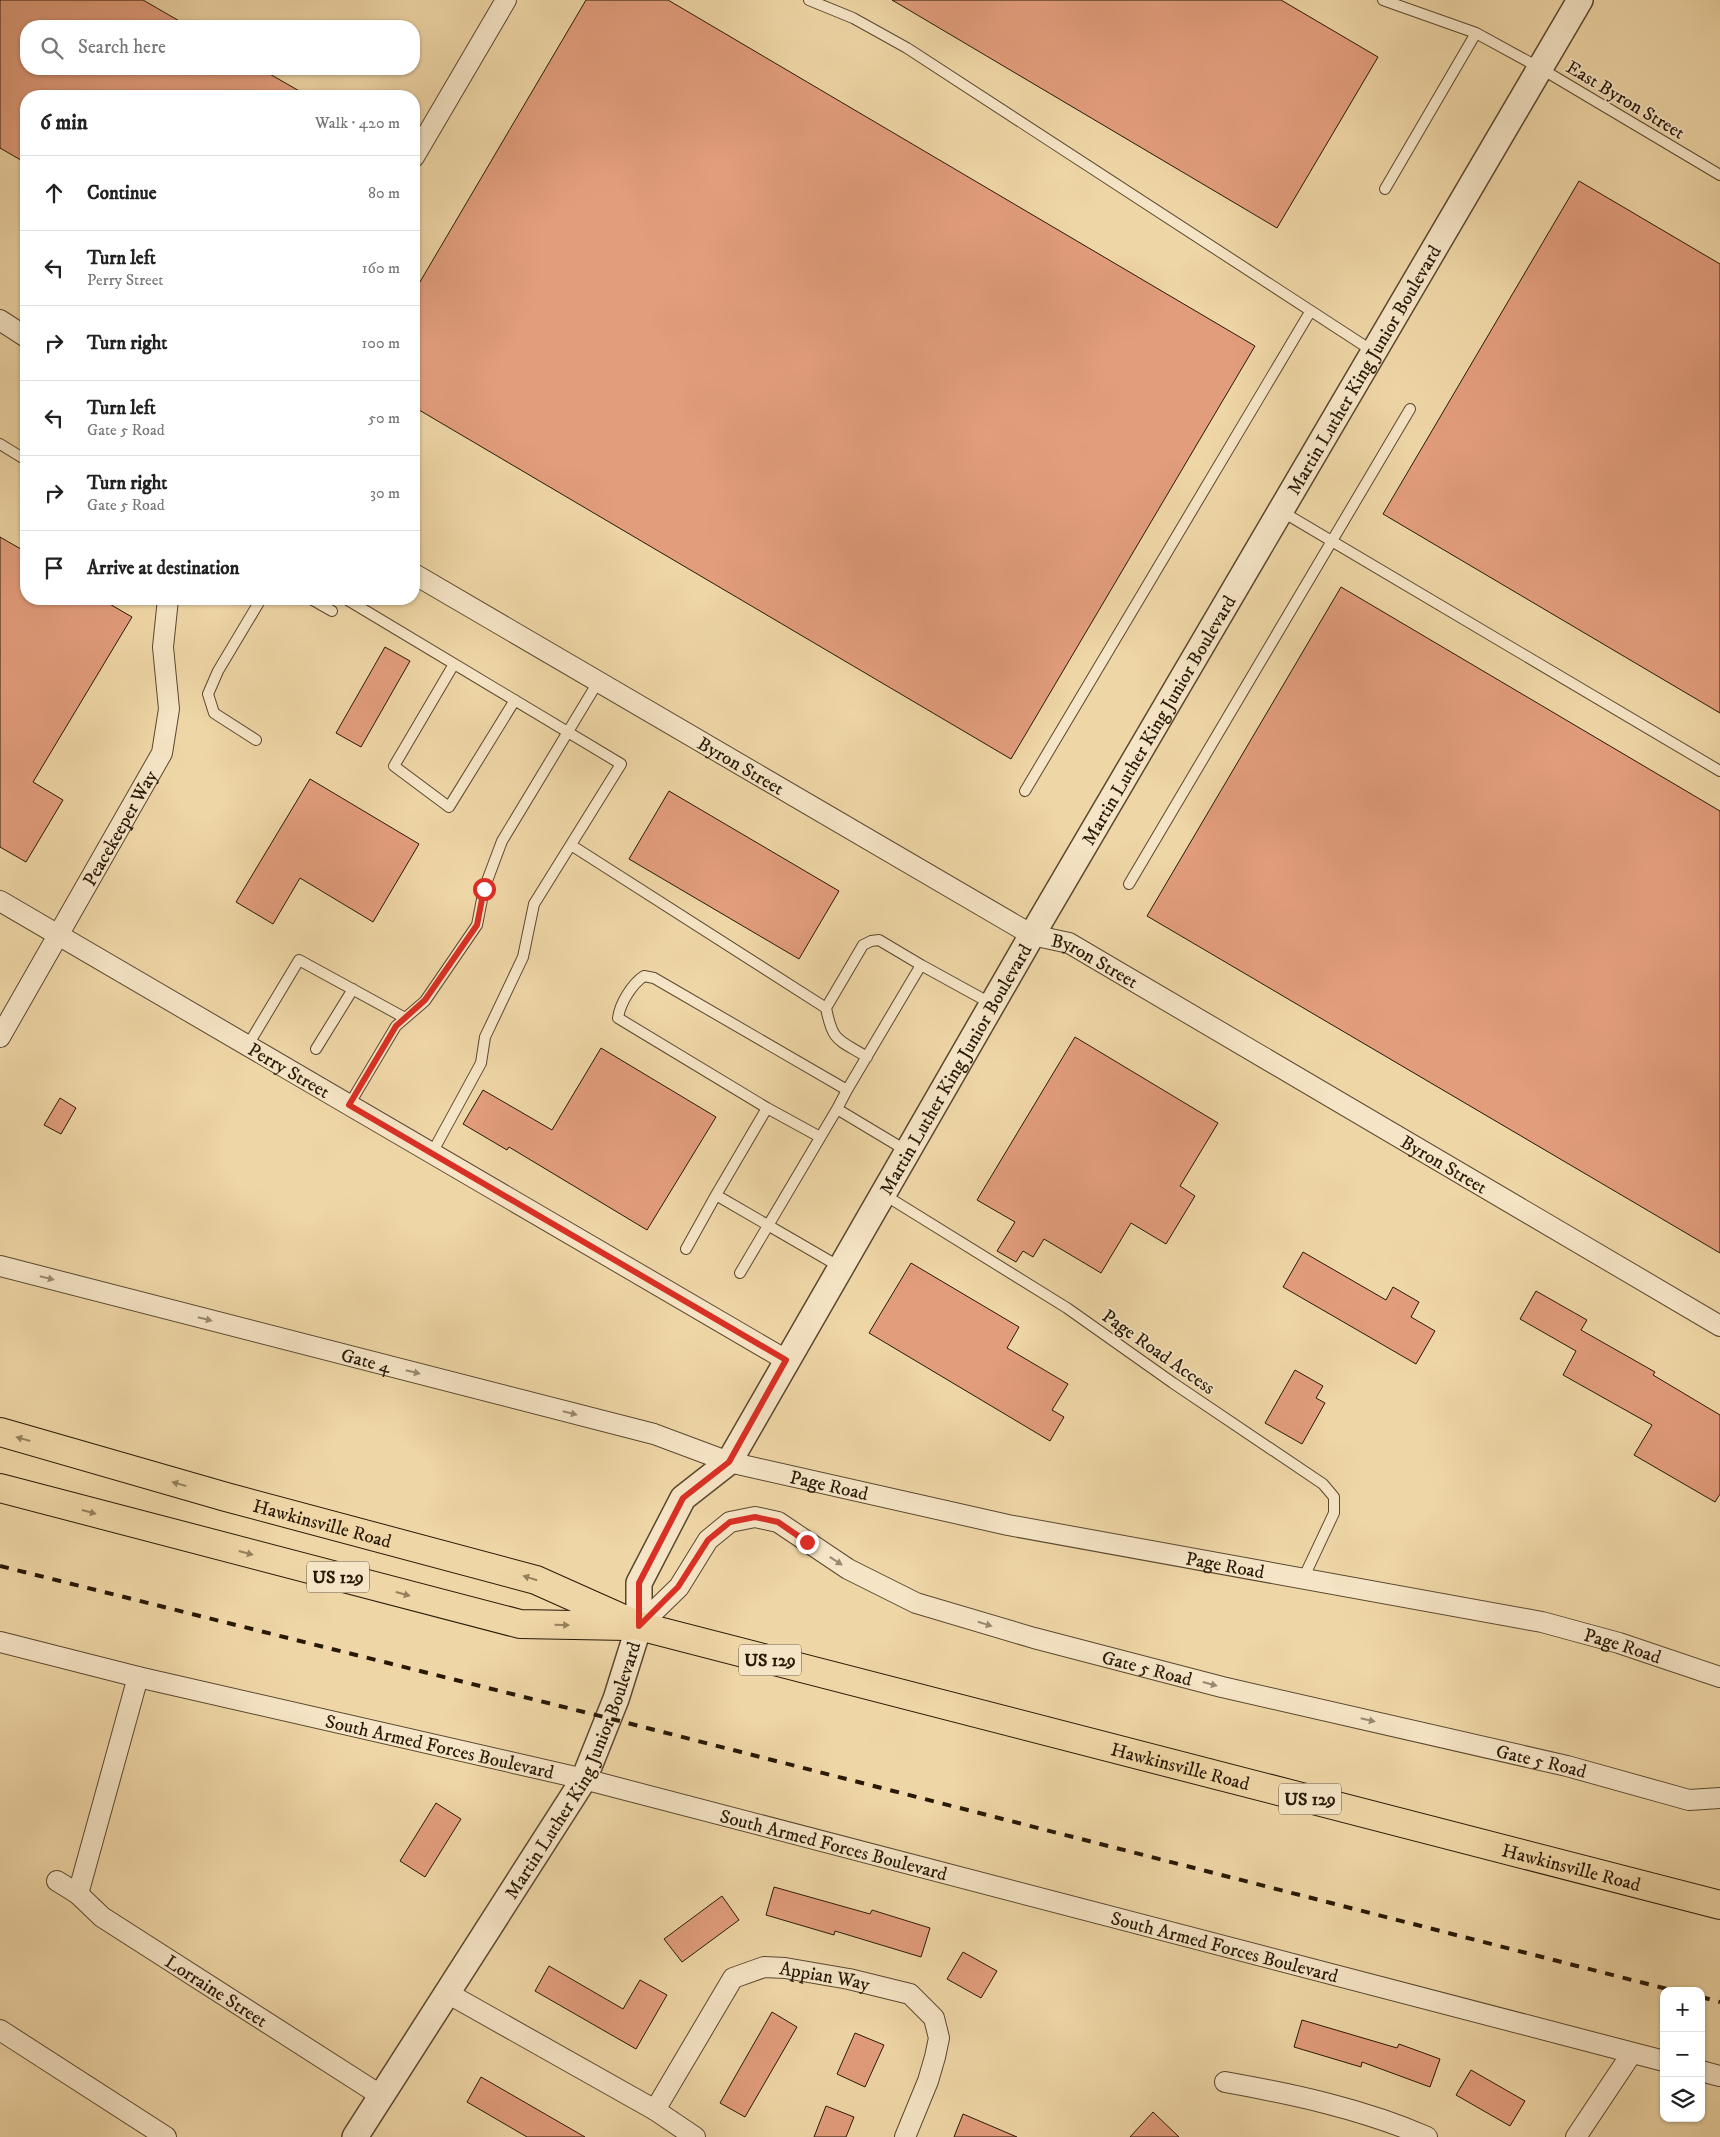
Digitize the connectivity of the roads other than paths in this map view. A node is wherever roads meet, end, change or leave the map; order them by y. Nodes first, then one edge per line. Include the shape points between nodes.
1 (506, 0) edge
2 (810, 0) edge
3 (1383, 0) edge
4 (1580, 0) edge
5 (1476, 33) junction
6 (1540, 68) junction
7 (420, 147) edge
8 (1720, 175) edge
9 (1384, 188) dead end
10 (1310, 312) junction
11 (0, 320) edge
12 (20, 332) edge
13 (1374, 352) junction
14 (1410, 408) dead end
15 (0, 444) edge
16 (20, 456) edge
17 (1281, 511) junction
18 (1331, 541) junction
19 (420, 578) edge
20 (168, 605) edge
21 (257, 605) edge
22 (322, 605) edge
23 (356, 605) edge
24 (332, 611) dead end
25 (454, 664) junction
26 (598, 682) junction
27 (515, 700) junction
28 (567, 732) junction
29 (256, 740) dead end
30 (1720, 771) edge
31 (1025, 791) dead end
32 (570, 845) junction
33 (1129, 884) dead end
34 (0, 901) edge
35 (1032, 935) junction
36 (60, 936) junction
37 (922, 965) junction
38 (353, 989) junction
39 (992, 1004) junction
40 (826, 1008) junction
41 (405, 1018) junction
42 (0, 1038) edge
43 (248, 1045) junction
44 (316, 1049) dead end
45 (867, 1058) junction
46 (847, 1090) junction
47 (349, 1105) junction
48 (767, 1108) junction
49 (837, 1109) junction
50 (820, 1137) junction
51 (908, 1151) junction
52 (432, 1153) junction
53 (882, 1194) junction
54 (716, 1195) junction
55 (768, 1226) junction
56 (686, 1249) dead end
57 (0, 1266) edge
58 (840, 1267) junction
59 (740, 1274) dead end
60 (1720, 1326) edge
61 (786, 1360) junction
62 (0, 1432) edge
63 (729, 1462) junction
64 (0, 1488) edge
65 (1303, 1578) junction
66 (639, 1626) junction
67 (0, 1642) edge
68 (138, 1677) junction
69 (1720, 1677) edge
70 (584, 1779) junction
71 (1720, 1798) edge
72 (57, 1881) dead end
73 (78, 1894) junction
74 (1720, 1905) edge
75 (448, 1994) junction
76 (0, 2030) edge
77 (1632, 2053) junction
78 (1660, 2060) edge
79 (1705, 2072) edge
80 (1720, 2076) edge
81 (1224, 2082) dead end
82 (380, 2095) junction
83 (655, 2110) junction
84 (166, 2137) edge
85 (355, 2137) edge
86 (695, 2137) edge
87 (905, 2137) edge
88 (1427, 2137) edge
89 (1576, 2137) edge

1 - 7 street
2 - 10 lane via 853,18 907,48
3 - 5 lane, East Byron Street
4 - 6 street, Martin Luther King Junior Boulevard
5 - 6 lane, East Byron Street
5 - 9 lane
6 - 8 lane, East Byron Street
6 - 13 street, Martin Luther King Junior Boulevard
10 - 13 lane
10 - 31 lane
11 - 12 street
13 - 17 street, Martin Luther King Junior Boulevard
14 - 18 lane
15 - 16 lane
17 - 18 lane
17 - 35 street, Martin Luther King Junior Boulevard
18 - 30 lane
18 - 33 lane
19 - 26 street, Byron Street
20 - 36 street, Peacekeeper Way via 164,647 169,709 162,754
21 - 29 lane via 208,694 214,713
22 - 24 lane
23 - 25 lane
25 - 27 lane
25 - 27 lane via 394,766 449,807
26 - 28 lane
26 - 35 street, Byron Street
27 - 28 lane
28 - 32 lane via 621,764
28 - 41 lane via 502,841 484,889 477,925 425,1000
32 - 40 lane
32 - 52 lane via 534,904 523,957 485,1037 481,1063
34 - 36 street, Perry Street
35 - 39 street, Martin Luther King Junior Boulevard
35 - 60 street, Byron Street via 1069,943
36 - 42 street, Peacekeeper Way
36 - 43 street, Perry Street
37 - 39 lane
37 - 40 lane via 878,940 871,941 863,945
37 - 45 lane
38 - 41 lane
38 - 43 lane via 299,960
38 - 44 lane
39 - 51 street, Martin Luther King Junior Boulevard
40 - 45 lane via 836,1038
41 - 47 lane via 396,1026
43 - 47 street, Perry Street
45 - 46 lane
46 - 48 lane via 654,978 644,976 636,982 618,1018
46 - 49 lane
47 - 52 street, Perry Street
48 - 50 lane
48 - 54 lane
49 - 50 lane
49 - 51 lane
50 - 55 lane
51 - 53 street, Martin Luther King Junior Boulevard
52 - 61 street, Perry Street
53 - 58 street, Martin Luther King Junior Boulevard
53 - 65 lane, Page Road Access via 1067,1308 1323,1484 1334,1497 1334,1513
54 - 55 lane
54 - 56 lane
55 - 58 lane
55 - 59 lane
57 -> 63 street, Gate 4 via 654,1434
58 - 61 street, Martin Luther King Junior Boulevard
61 - 63 street, Martin Luther King Junior Boulevard
66 -> 62 main road, Hawkinsville Road / US 129 via 536,1580 226,1497
63 - 65 street, Page Road via 1008,1525
63 - 66 street, Martin Luther King Junior Boulevard via 683,1498 639,1583
64 -> 66 main road, Hawkinsville Road / US 129 via 520,1624
65 - 69 street, Page Road via 1542,1622 1619,1643
66 - 70 street, Martin Luther King Junior Boulevard via 616,1698
66 -> 71 street, Gate 5 Road via 678,1587 708,1540 730,1522 755,1517 778,1522 848,1569 916,1603 1034,1638 1222,1687 1567,1766 1689,1800
66 - 74 main road, Hawkinsville Road / US 129
67 - 68 street, South Armed Forces Boulevard
68 - 70 street, South Armed Forces Boulevard
68 - 73 street
70 - 75 street, Martin Luther King Junior Boulevard
70 - 77 street, South Armed Forces Boulevard
72 - 73 street, Lorraine Street
73 - 82 street, Lorraine Street via 102,1917
75 - 82 street, Martin Luther King Junior Boulevard
75 - 83 street
76 - 84 street
77 - 78 street, South Armed Forces Boulevard
77 - 89 street
79 - 80 street
81 - 88 street via 1281,2092 1378,2119
82 - 85 street, Martin Luther King Junior Boulevard
83 - 86 street
83 - 87 street, Appian Way via 733,1978 764,1968 785,1968 910,1994 934,2018 939,2038 935,2057

